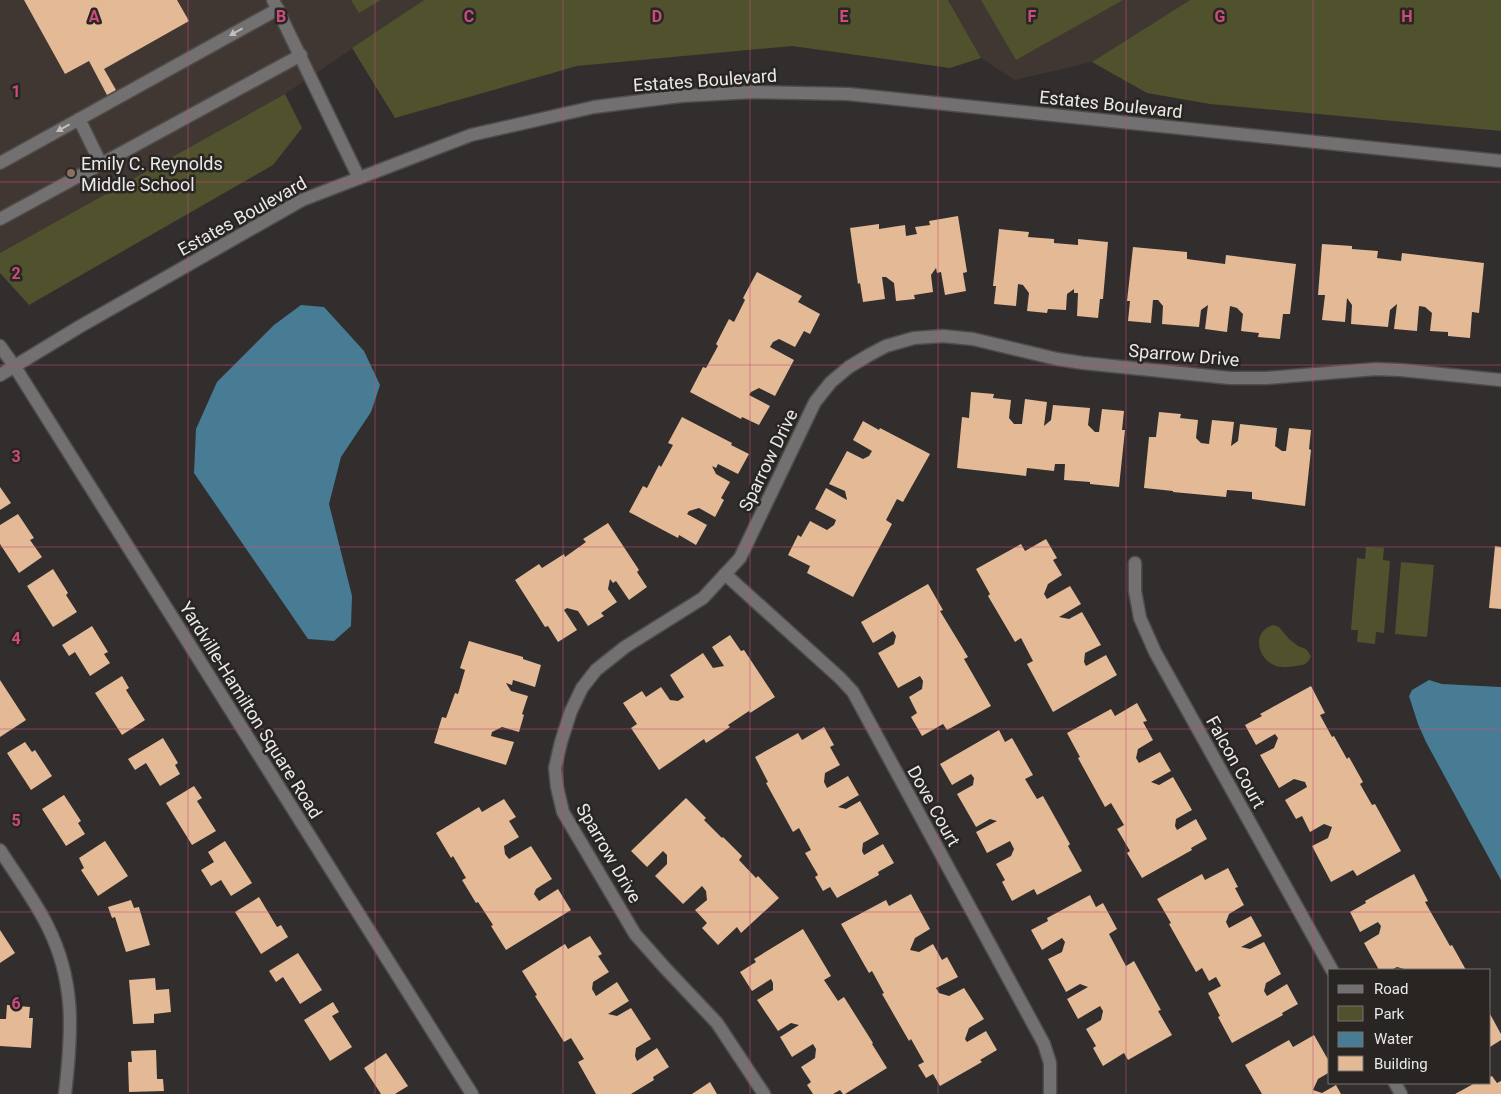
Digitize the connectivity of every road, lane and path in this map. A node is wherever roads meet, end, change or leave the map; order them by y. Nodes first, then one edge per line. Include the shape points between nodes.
1 (276, 4) edge
2 (301, 55) junction
3 (79, 119) junction
4 (1501, 161) edge
5 (0, 163) edge
6 (102, 164) junction
7 (359, 178) junction
8 (0, 219) edge
9 (0, 346) edge
10 (15, 367) junction
11 (0, 375) edge
12 (1501, 380) edge
13 (1136, 563) dead end
14 (725, 574) junction
15 (0, 850) edge
16 (1331, 969) edge
17 (65, 1094) edge
18 (472, 1094) edge
19 (764, 1094) edge
20 (1050, 1094) edge

1 - 2 street
1 -> 3 street
2 - 6 street
2 - 7 street
3 -> 5 street
3 - 6 street
4 - 7 street, Estates Boulevard via 848,94 754,92 681,96 594,107 471,135
6 - 8 street
7 - 10 street, Estates Boulevard via 302,200
9 - 10 street, Yardville-Hamilton Square Road
10 - 11 street, Estates Boulevard
10 - 18 street, Yardville-Hamilton Square Road
12 - 14 street, Sparrow Drive via 1376,369 1230,378 1083,363 973,339 914,338 869,354 831,382 815,402 740,558
13 - 16 street, Falcon Court via 1135,590 1140,618 1155,652
14 - 19 street, Sparrow Drive via 703,598 625,647 596,670 582,688 571,711 555,768 563,812 635,934 718,1023
14 - 20 street, Dove Court via 853,692 1044,1044 1050,1064
15 - 17 street via 47,924 61,958 69,992 72,1027

